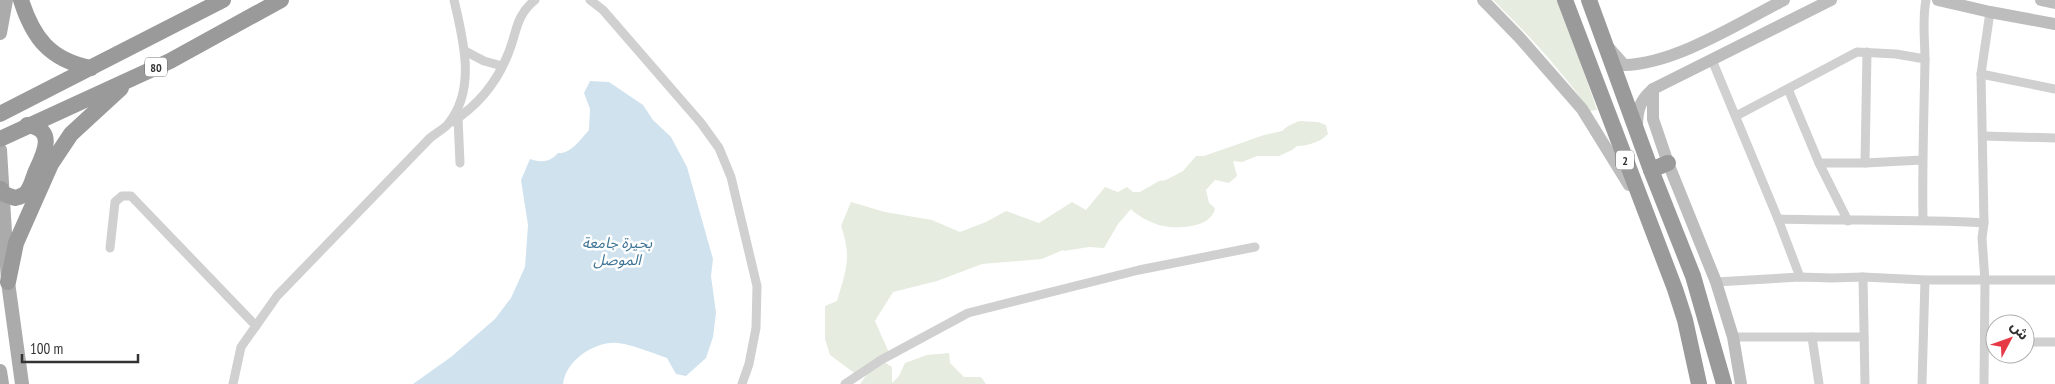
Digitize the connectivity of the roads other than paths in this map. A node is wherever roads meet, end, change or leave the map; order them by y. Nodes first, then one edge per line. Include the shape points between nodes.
1 (6, 0) edge
2 (21, 0) edge
3 (223, 0) edge
4 (281, 0) edge
5 (454, 0) edge
6 (535, 0) edge
7 (590, 0) edge
8 (602, 0) edge
9 (1482, 0) edge
10 (1565, 0) edge
11 (1589, 0) edge
12 (1784, 0) edge
13 (1830, 0) edge
14 (1926, 0) edge
15 (1938, 0) edge
16 (2041, 0) edge
17 (2055, 3) edge
18 (603, 10) junction
19 (1990, 12) junction
20 (2055, 24) edge
21 (0, 33) edge
22 (1604, 42) junction
23 (465, 51) junction
24 (1867, 52) junction
25 (1925, 59) junction
26 (1712, 60) junction
27 (502, 66) junction
28 (90, 68) junction
29 (1982, 74) junction
30 (131, 79) junction
31 (1653, 89) junction
32 (1788, 89) junction
33 (2055, 89) edge
34 (0, 114) edge
35 (1736, 116) junction
36 (458, 118) junction
37 (448, 125) junction
38 (22, 127) junction
39 (1638, 134) junction
40 (1983, 136) junction
41 (2055, 138) edge
42 (0, 139) edge
43 (0, 150) edge
44 (1922, 160) junction
45 (1668, 163) junction
46 (1819, 163) junction
47 (1865, 163) junction
48 (460, 164) dead end
49 (1651, 170) junction
50 (1, 189) edge
51 (1646, 216) junction
52 (1778, 219) junction
53 (1848, 220) junction
54 (1923, 220) junction
55 (1984, 224) junction
56 (1255, 246) dead end
57 (110, 248) dead end
58 (1864, 276) junction
59 (1800, 277) junction
60 (1925, 280) junction
61 (2055, 280) edge
62 (1985, 281) junction
63 (8, 282) junction
64 (1716, 282) junction
65 (1705, 314) junction
66 (1985, 314) edge
67 (1685, 320) junction
68 (256, 326) junction
69 (1732, 337) junction
70 (1812, 337) junction
71 (1864, 337) junction
72 (2035, 342) edge
73 (2055, 342) edge
74 (1985, 343) edge
75 (22, 384) edge
76 (233, 384) edge
77 (742, 384) edge
78 (845, 384) edge
79 (1699, 384) edge
80 (1724, 384) edge
81 (1741, 384) edge
82 (1819, 384) edge
83 (1865, 384) edge
84 (1922, 384) edge
85 (1984, 384) edge

1 - 21 main road
2 - 28 highway via 35,33 50,50 69,62
3 - 28 highway, 80
4 - 30 highway, 80
5 - 23 street
6 - 27 street via 522,12
7 - 18 street
8 - 18 street
9 - 51 main road via 1520,37 1582,109
10 - 51 highway, 2
11 - 22 highway, 2
12 - 22 main road via 1682,52 1641,65 1624,65
13 - 26 main road
14 - 25 street
15 - 19 main road
16 - 17 main road
18 - 77 street via 701,123 719,148 731,177 757,286 756,328
19 - 20 main road
19 - 29 street
22 - 39 highway, 2
23 - 27 street
23 - 37 street via 466,84 457,111
24 - 25 street
24 - 32 street via 1857,52
24 - 47 street
25 - 44 street
26 - 31 main road
26 - 35 street
27 - 36 street via 474,107
28 - 34 highway, 80
29 - 33 street
29 - 40 street
30 - 38 highway, 80
30 - 63 highway via 71,134 51,164 16,243
31 - 39 main road via 1644,97 1637,112
31 - 45 main road via 1653,119
32 - 35 street
32 - 46 street
35 - 52 street
36 - 37 street
36 - 48 street
37 - 68 street via 430,138 277,296
38 - 42 highway
38 - 50 highway via 34,126 44,134 44,153 26,193 16,198 4,194
39 - 49 highway, 2
40 - 41 street
40 - 55 street
43 - 50 main road
44 - 47 street
44 - 54 street
45 - 49 highway
45 - 64 main road
46 - 47 street
46 - 53 street
49 - 65 highway, 2
50 - 63 main road
51 - 67 highway, 2
52 - 53 street
52 - 59 street
53 - 54 street
54 - 55 street
55 - 62 street
56 - 78 street via 1139,270 968,313
57 - 68 street via 115,202 122,196 131,196
58 - 59 street
58 - 60 street
58 - 71 street
59 - 64 street
60 - 62 street
60 - 84 street
61 - 62 street
62 - 66 street
63 - 75 main road
64 - 69 main road
65 - 67 highway
65 - 80 highway, 2
67 - 79 highway, 2
68 - 76 street via 241,347
69 - 70 street
69 - 81 main road
70 - 71 street
70 - 82 street
71 - 83 street
72 - 73 street
74 - 85 street

